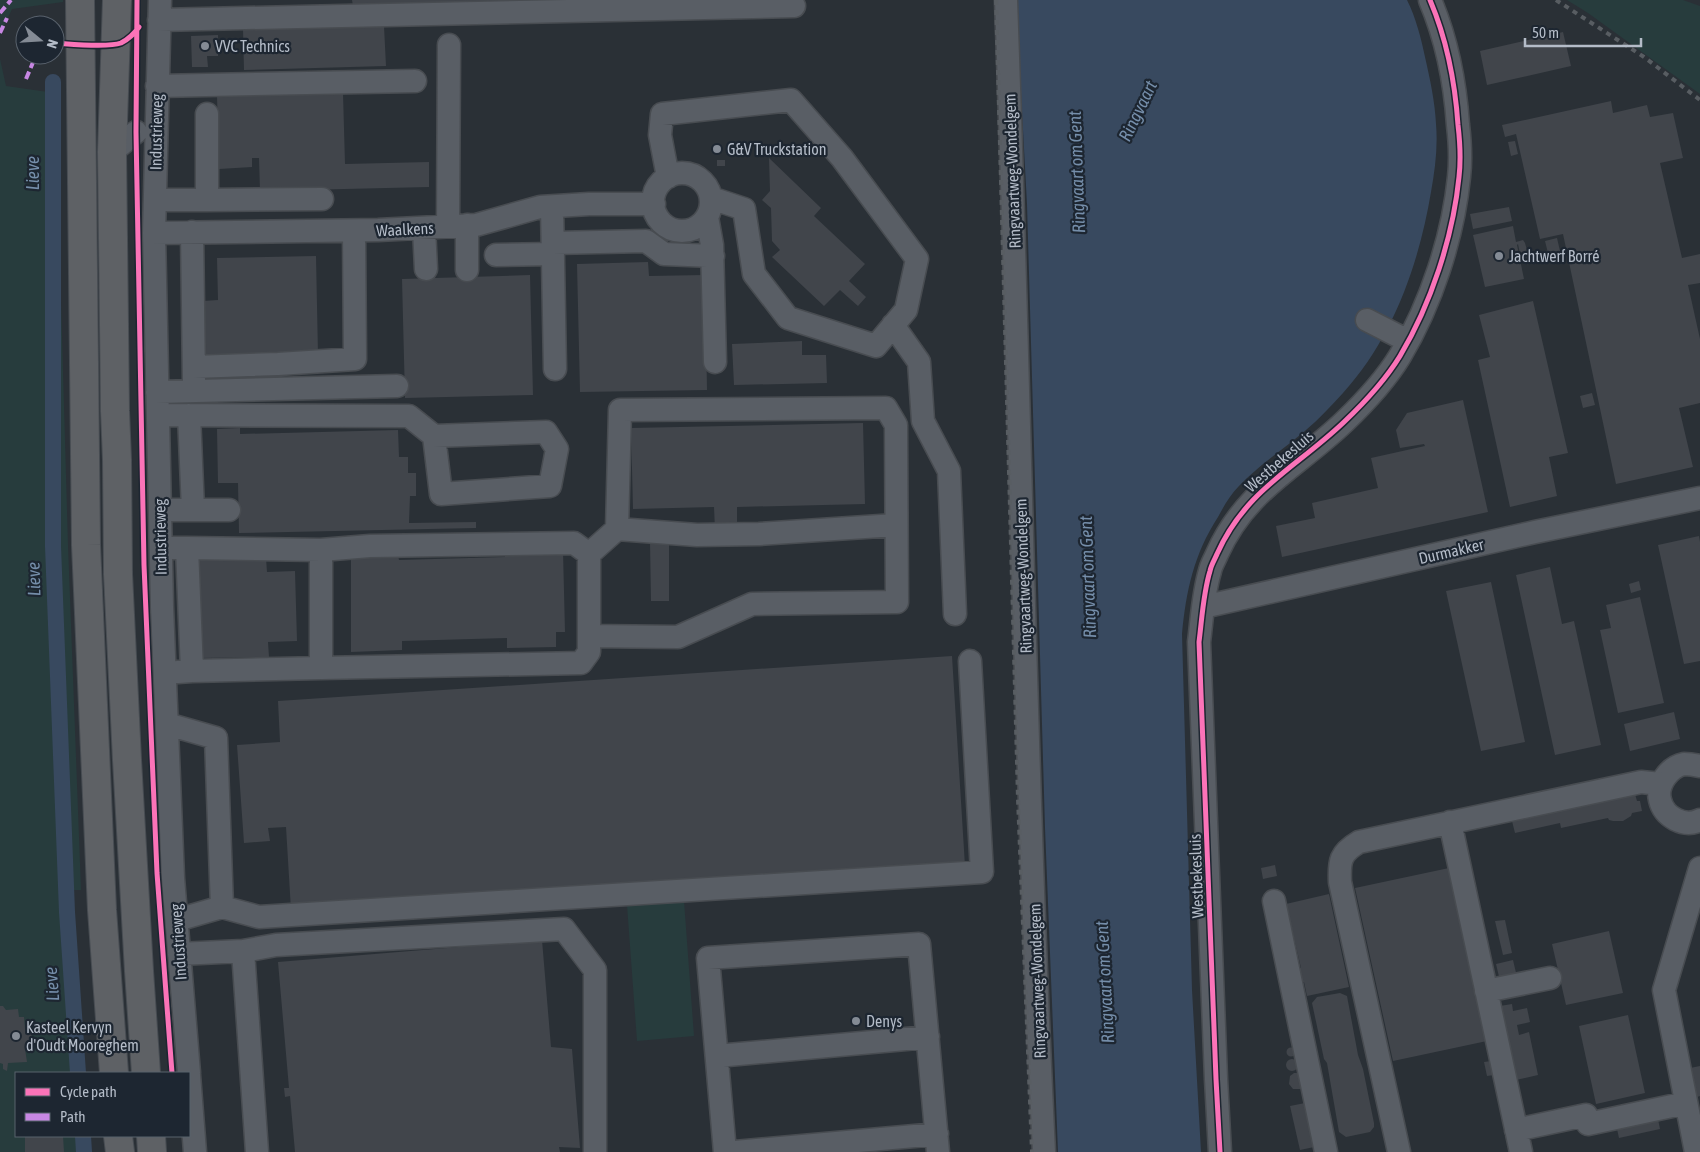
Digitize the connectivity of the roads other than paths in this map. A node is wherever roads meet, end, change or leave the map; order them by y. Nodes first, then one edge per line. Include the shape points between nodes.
1 (80, 0) edge
2 (117, 0) edge
3 (1006, 0) edge
4 (1430, 0) edge
5 (794, 6) dead end
6 (295, 9) edge
7 (159, 10) edge
8 (449, 45) dead end
9 (415, 81) dead end
10 (157, 86) junction
11 (207, 114) dead end
12 (136, 132) dead end
13 (112, 152) junction
14 (668, 177) junction
15 (322, 199) dead end
16 (155, 200) junction
17 (207, 200) junction
18 (654, 204) junction
19 (552, 207) junction
20 (709, 208) junction
21 (457, 226) junction
22 (424, 228) junction
23 (354, 231) junction
24 (192, 232) junction
25 (154, 233) junction
26 (553, 249) junction
27 (496, 255) dead end
28 (713, 256) junction
29 (426, 269) dead end
30 (467, 270) dead end
31 (1367, 320) dead end
32 (893, 325) junction
33 (1408, 341) junction
34 (715, 362) dead end
35 (194, 367) junction
36 (555, 369) dead end
37 (397, 386) dead end
38 (158, 392) junction
39 (195, 392) junction
40 (158, 415) junction
41 (189, 415) junction
42 (434, 436) junction
43 (1700, 498) edge
44 (160, 510) junction
45 (193, 510) junction
46 (229, 510) dead end
47 (896, 526) junction
48 (617, 529) junction
49 (160, 548) junction
50 (187, 548) junction
51 (321, 550) junction
52 (589, 554) junction
53 (1203, 607) junction
54 (955, 614) dead end
55 (589, 636) junction
56 (970, 661) dead end
57 (321, 668) junction
58 (192, 671) junction
59 (164, 673) junction
60 (167, 724) junction
61 (1700, 766) edge
62 (1661, 784) junction
63 (1700, 820) edge
64 (1450, 822) junction
65 (1700, 868) edge
66 (1274, 901) dead end
67 (222, 907) junction
68 (177, 920) junction
69 (242, 952) junction
70 (179, 954) junction
71 (1550, 978) dead end
72 (1486, 991) junction
73 (928, 1037) junction
74 (717, 1056) junction
75 (114, 1072) edge
76 (146, 1072) edge
77 (189, 1072) edge
78 (190, 1087) edge
79 (1686, 1103) junction
80 (1516, 1130) junction
81 (118, 1137) edge
82 (151, 1137) edge
83 (938, 1143) edge
84 (120, 1152) edge
85 (152, 1152) edge
86 (195, 1152) edge
87 (257, 1152) edge
88 (595, 1152) edge
89 (725, 1152) edge
90 (735, 1152) edge
91 (1044, 1152) edge
92 (1220, 1152) edge
93 (1326, 1152) edge
94 (1399, 1152) edge
95 (1521, 1152) edge
96 (1696, 1152) edge

1 - 75 highway via 86,545 102,910
2 - 13 highway
3 - 91 street, Ringvaartweg-Wondelgem via 1023,601
4 - 33 street, Westbekesluis via 1450,60 1460,146 1459,177 1445,246 1432,288
5 - 6 street
6 - 7 street
7 - 10 street, Industrieweg
8 - 21 street
9 - 10 street
10 - 16 street, Industrieweg
11 - 17 street
12 - 13 street
13 - 76 highway via 118,574
14 - 18 street via 656,191
14 - 20 street via 686,174 703,182 708,189
14 - 32 street via 660,135 662,114 791,100 842,158 917,259 906,310
15 - 17 street
16 - 17 street
16 - 25 street, Industrieweg
18 - 19 street, Waalkens
18 - 20 street via 658,218 665,226 683,231 701,224
19 - 21 street, Waalkens via 476,225
19 - 26 street
20 - 28 street
20 - 32 street via 744,208 754,274 788,318 876,346
21 - 22 street, Waalkens
21 - 30 street
22 - 23 street, Waalkens
22 - 29 street
23 - 24 street, Waalkens
23 - 35 street via 355,359
24 - 25 street, Waalkens
24 - 35 street
25 - 38 street, Industrieweg
26 - 27 street
26 - 28 street via 646,241 664,254
26 - 36 street
28 - 34 street
31 - 33 street
32 - 54 street via 919,362 923,421 949,471
33 - 53 street, Westbekesluis via 1377,386 1344,422 1259,492 1244,509 1229,530 1210,571
35 - 39 street
37 - 39 street
38 - 39 street
38 - 40 street, Industrieweg
40 - 41 street
40 - 44 street, Industrieweg
41 - 42 street via 409,416
41 - 45 street
42 - 42 street via 441,494 550,486 557,449 546,432
43 - 53 street, Durmakker
44 - 45 street
44 - 49 street, Industrieweg
45 - 46 street
47 - 48 street via 698,535
47 - 48 street via 896,425 886,408 620,410
47 - 55 street via 897,602 752,604 678,638
48 - 52 street
49 - 50 street
49 - 59 street, Industrieweg
50 - 51 street
50 - 58 street
51 - 52 street via 370,546 574,543
51 - 57 street
52 - 55 street
53 - 92 street, Westbekesluis via 1199,642
55 - 57 street via 589,652 581,663
56 - 67 street via 982,872 259,917
57 - 58 street
58 - 59 street
59 - 60 street, Industrieweg
60 - 67 street via 216,738
60 - 68 street, Industrieweg
61 - 62 street via 1684,764 1670,771
62 - 63 street via 1660,799 1666,813 1679,822
62 - 64 street via 1641,782
64 - 72 street
64 - 94 street via 1359,842 1348,849 1340,863 1340,882
65 - 79 street via 1664,990
66 - 93 street
67 - 68 street
68 - 70 street, Industrieweg
69 - 70 street
69 - 87 street
69 - 88 street via 276,945 564,929 595,970
70 - 77 street, Industrieweg
71 - 72 street
72 - 80 street
73 - 74 street
73 - 74 street via 919,944 708,958
73 - 83 street
74 - 89 street
78 - 86 street, Industrieweg
79 - 80 street via 1588,1124 1586,1115
79 - 96 street
80 - 95 street
81 - 84 highway
82 - 85 highway
83 - 90 street

